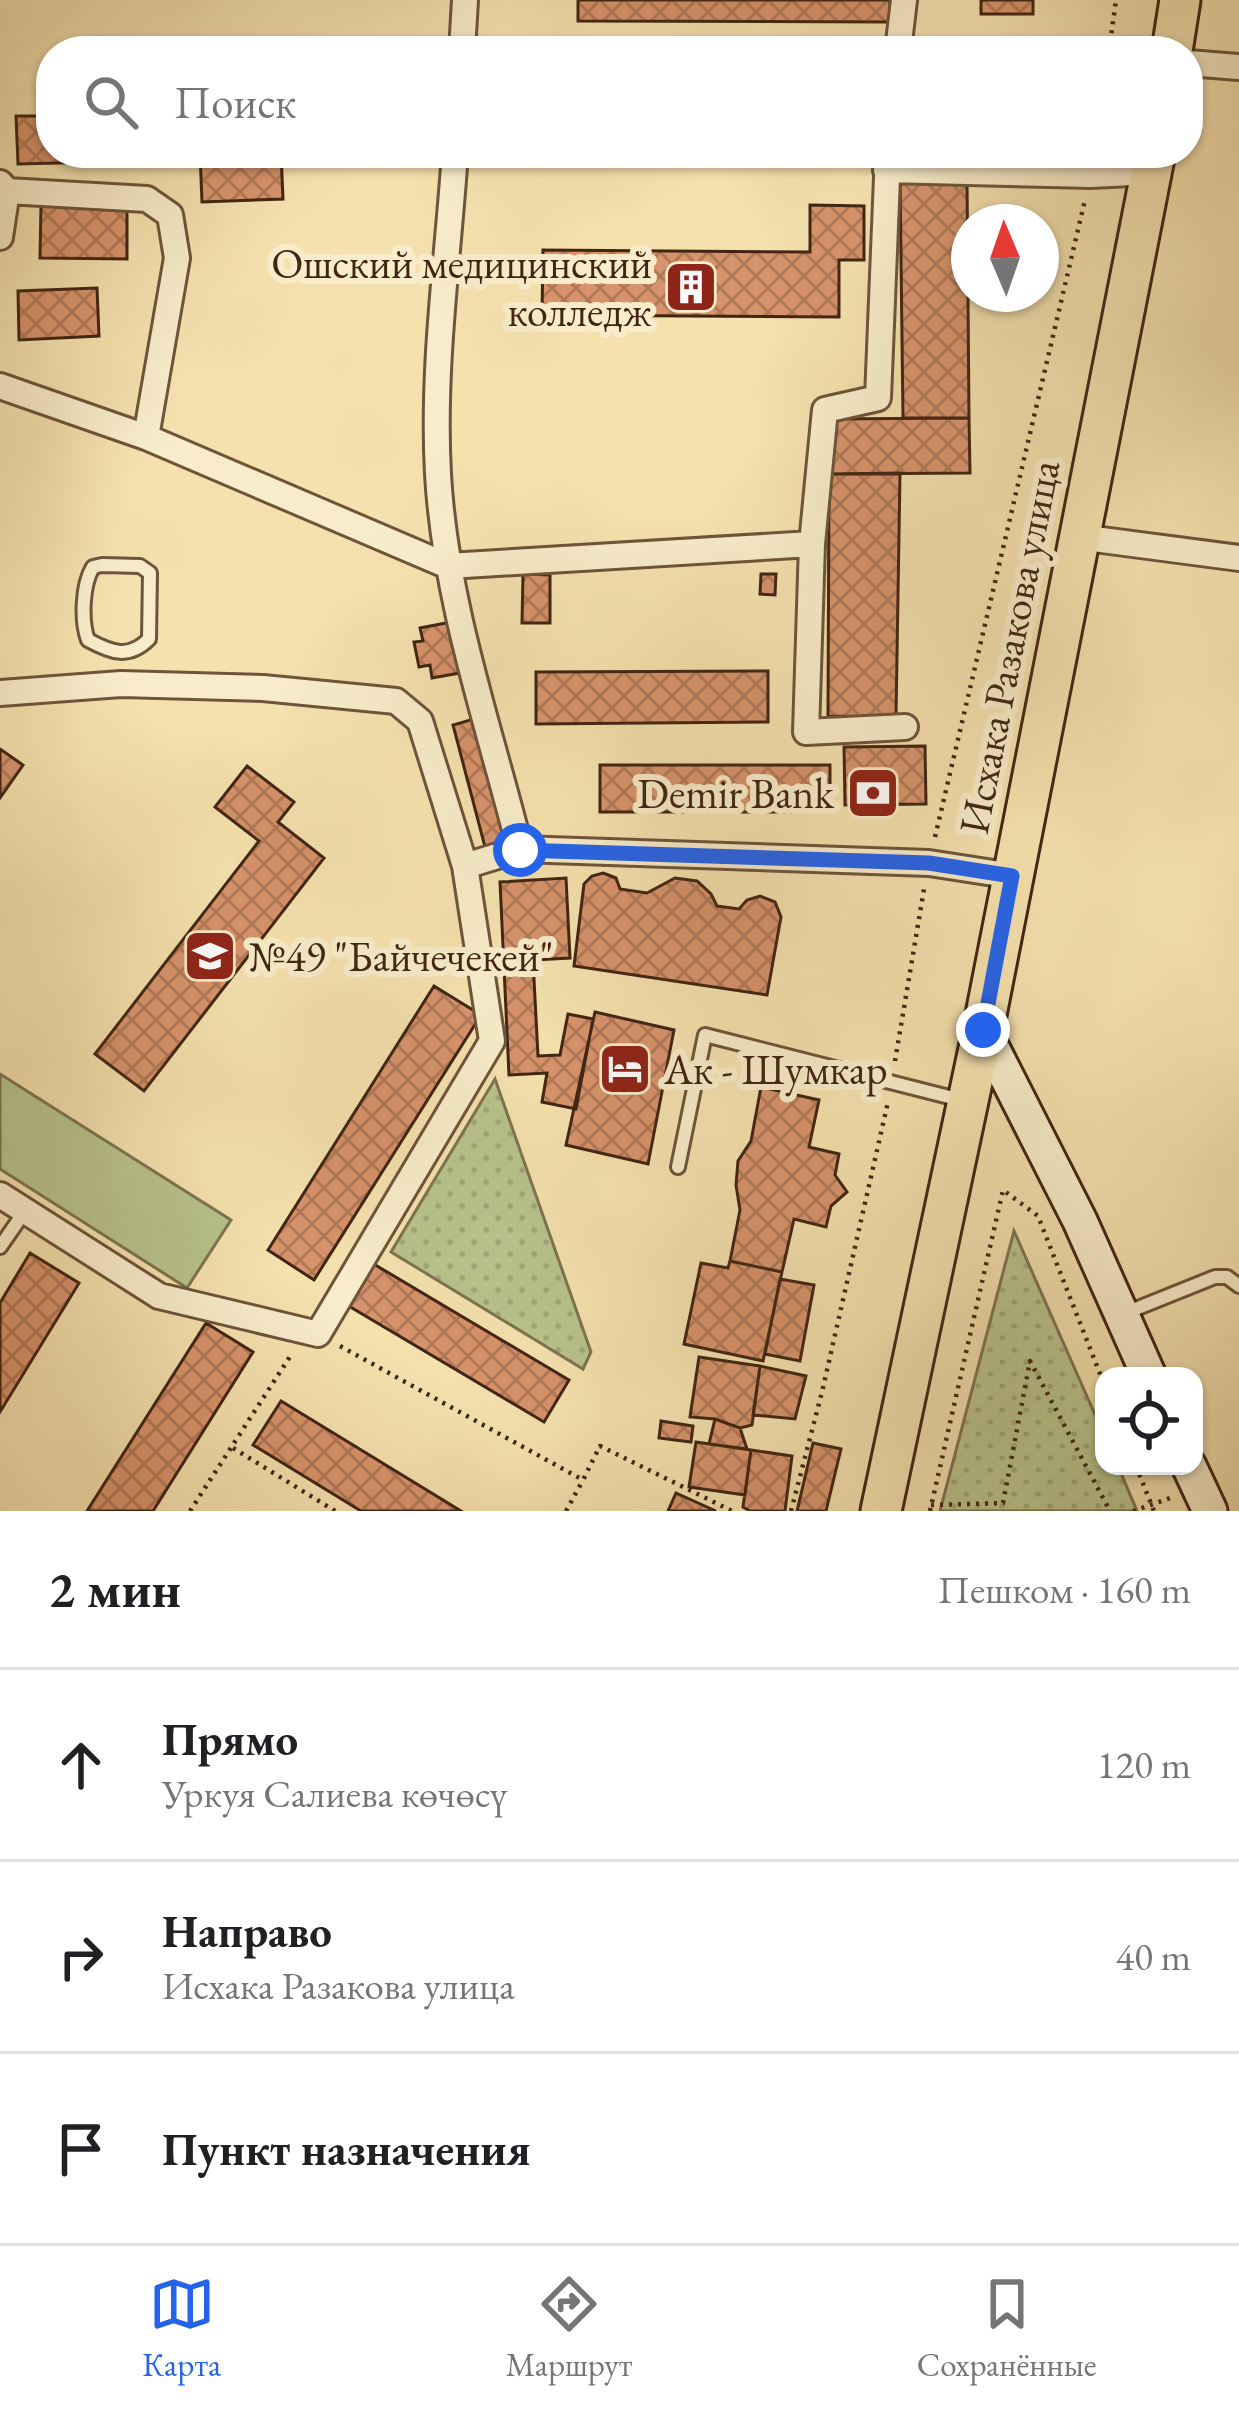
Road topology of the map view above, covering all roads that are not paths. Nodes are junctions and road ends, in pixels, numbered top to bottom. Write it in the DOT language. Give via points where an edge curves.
graph roads {
  1 [pos="465,0"];
  2 [pos="904,0"];
  3 [pos="1180,0"];
  4 [pos="463,36"];
  5 [pos="900,36"];
  6 [pos="1174,36"];
  7 [pos="1203,64"];
  8 [pos="1239,67"];
  9 [pos="454,168"];
  10 [pos="887,168"];
  11 [pos="989,168"];
  12 [pos="1128,168"];
  13 [pos="1153,168"];
  14 [pos="4,187"];
  15 [pos="0,237"];
  16 [pos="0,386"];
  17 [pos="146,437"];
  18 [pos="1079,537"];
  19 [pos="812,544"];
  20 [pos="1239,558"];
  21 [pos="448,566"];
  22 [pos="121,653"];
  23 [pos="121,684"];
  24 [pos="0,693"];
  25 [pos="905,727"];
  26 [pos="520,850"];
  27 [pos="465,866"];
  28 [pos="1012,876"];
  29 [pos="983,1030"];
  30 [pos="968,1102"];
  31 [pos="678,1167"];
  32 [pos="0,1195"];
  33 [pos="26,1210"];
  34 [pos="0,1247"];
  35 [pos="1239,1286"];
  36 [pos="1122,1314"];
  37 [pos="1145,1367"];
  38 [pos="881,1511"];
  1 -- 4 [label="street"];
  2 -- 5 [label="street"];
  3 -- 6 [label="main road"];
  7 -- 8 [label="street"];
  9 -- 21 [label="street" via="439,384"];
  10 -- 19 [label="street" via="878,398 825,410"];
  11 -- 12 [label="street" via="1091,175"];
  13 -- 18 [label="main road, Исхака Разакова улица"];
  14 -- 15 [label="street"];
  14 -- 17 [label="street" via="147,199 170,215 177,258"];
  16 -- 17 [label="street"];
  17 -- 21 [label="street"];
  18 -- 20 [label="street"];
  18 -- 28 [label="main road, Исхака Разакова улица"];
  19 -- 21 [label="street"];
  19 -- 25 [label="street" via="806,732"];
  21 -- 26 [label="street"];
  22 -- 22 [label="lane" via="88,640 84,628 93,567 140,566 150,574 149,639"];
  22 -- 23 [label="lane"];
  23 -- 24 [label="street"];
  23 -- 27 [label="street" via="396,701 420,721"];
  26 -- 27 [label="street"];
  26 -- 28 [label="street" via="929,863"];
  27 -- 33 [label="street" via="492,1041 318,1334 159,1296"];
  28 -- 29 [label="main road, Исхака Разакова улица"];
  29 -- 30 [label="main road, Исхака Разакова улица"];
  29 -- 36 [label="main road"];
  30 -- 31 [label="lane" via="705,1035"];
  30 -- 38 [label="main road, Исхака Разакова улица"];
  32 -- 33 [label="street"];
  33 -- 34 [label="lane"];
  35 -- 36 [label="lane" via="1215,1277"];
  36 -- 37 [label="main road"];
}
